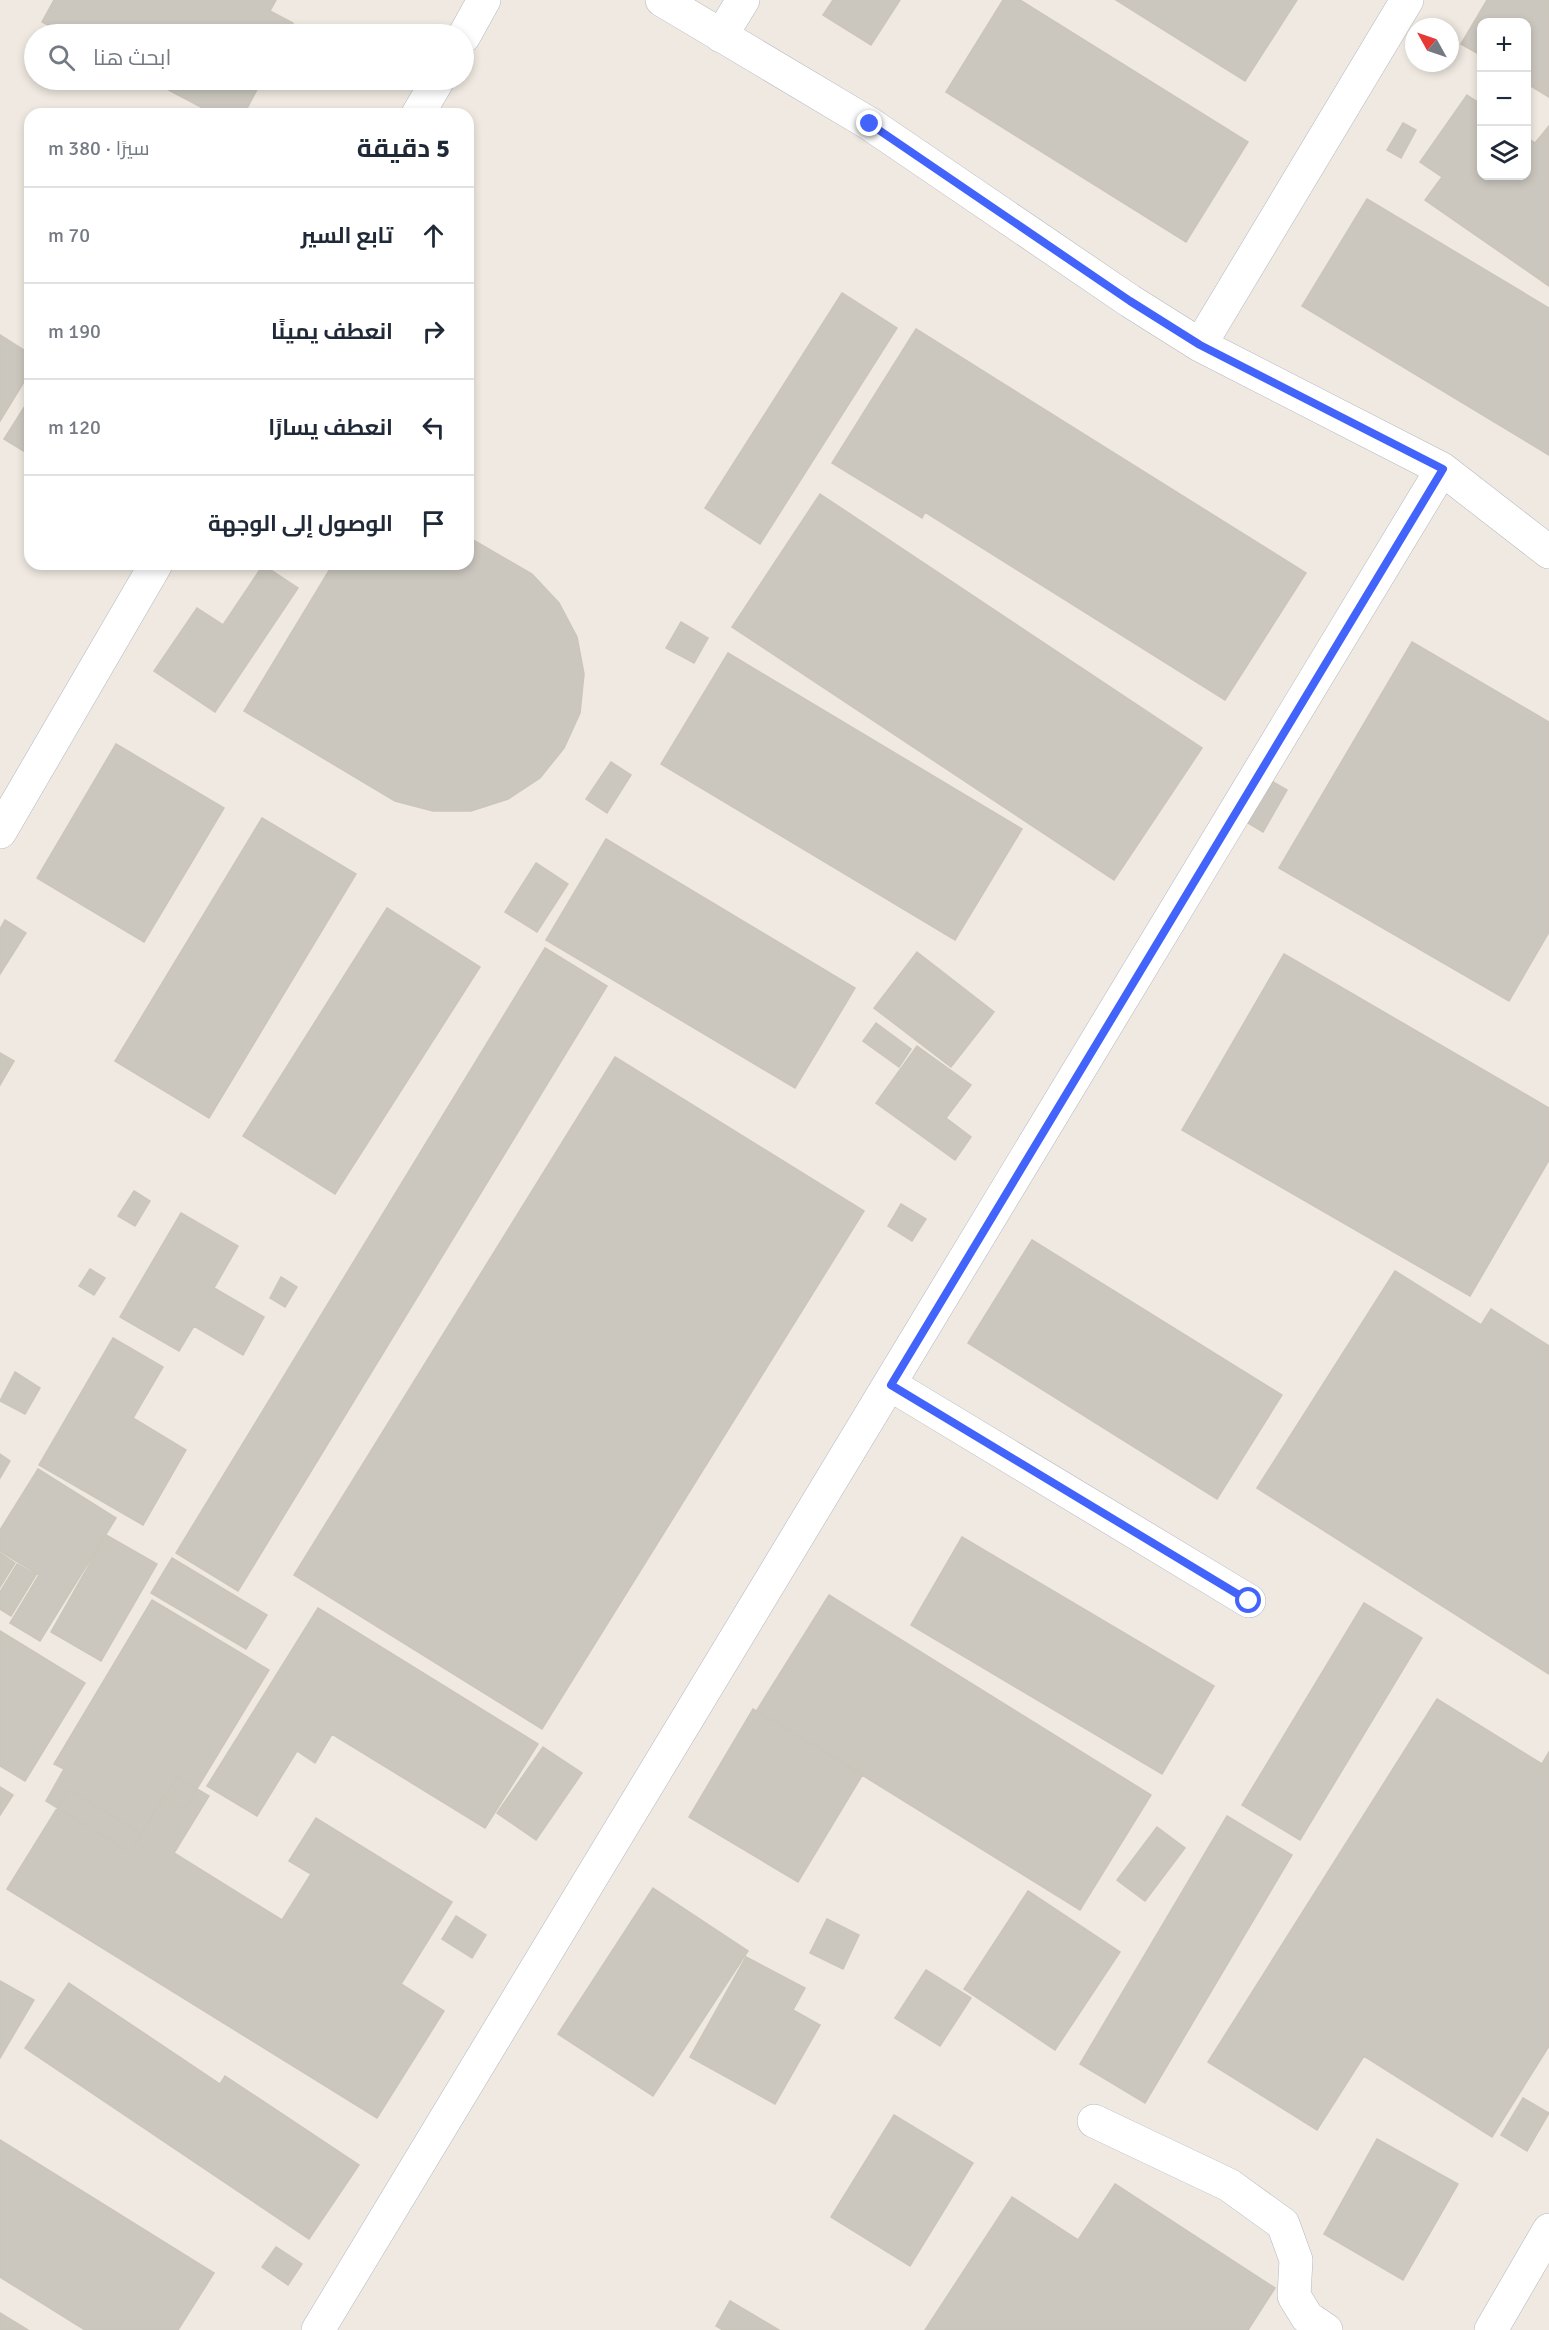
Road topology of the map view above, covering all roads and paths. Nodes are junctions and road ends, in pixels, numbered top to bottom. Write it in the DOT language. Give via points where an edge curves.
graph roads {
  1 [pos="484,0"];
  2 [pos="662,0"];
  3 [pos="743,0"];
  4 [pos="1407,0"];
  5 [pos="471,24"];
  6 [pos="721,36"];
  7 [pos="432,90"];
  8 [pos="422,108"];
  9 [pos="1200,345"];
  10 [pos="1443,469"];
  11 [pos="1549,552"];
  12 [pos="153,570"];
  13 [pos="0,832"];
  14 [pos="891,1385"];
  15 [pos="1249,1601"];
  16 [pos="1094,2121"];
  17 [pos="1549,2230"];
  18 [pos="318,2330"];
  19 [pos="1326,2330"];
  20 [pos="1491,2330"];
  1 -- 5 [label="street"];
  2 -- 6 [label="street"];
  3 -- 6 [label="street"];
  4 -- 9 [label="street"];
  6 -- 9 [label="street" via="870,124"];
  7 -- 8 [label="street"];
  9 -- 10 [label="street"];
  10 -- 11 [label="street"];
  10 -- 14 [label="street"];
  12 -- 13 [label="street"];
  14 -- 15 [label="street"];
  14 -- 18 [label="street"];
  16 -- 19 [label="street" via="1229,2185 1283,2224 1296,2260 1294,2296 1307,2318"];
  17 -- 20 [label="street"];
}
